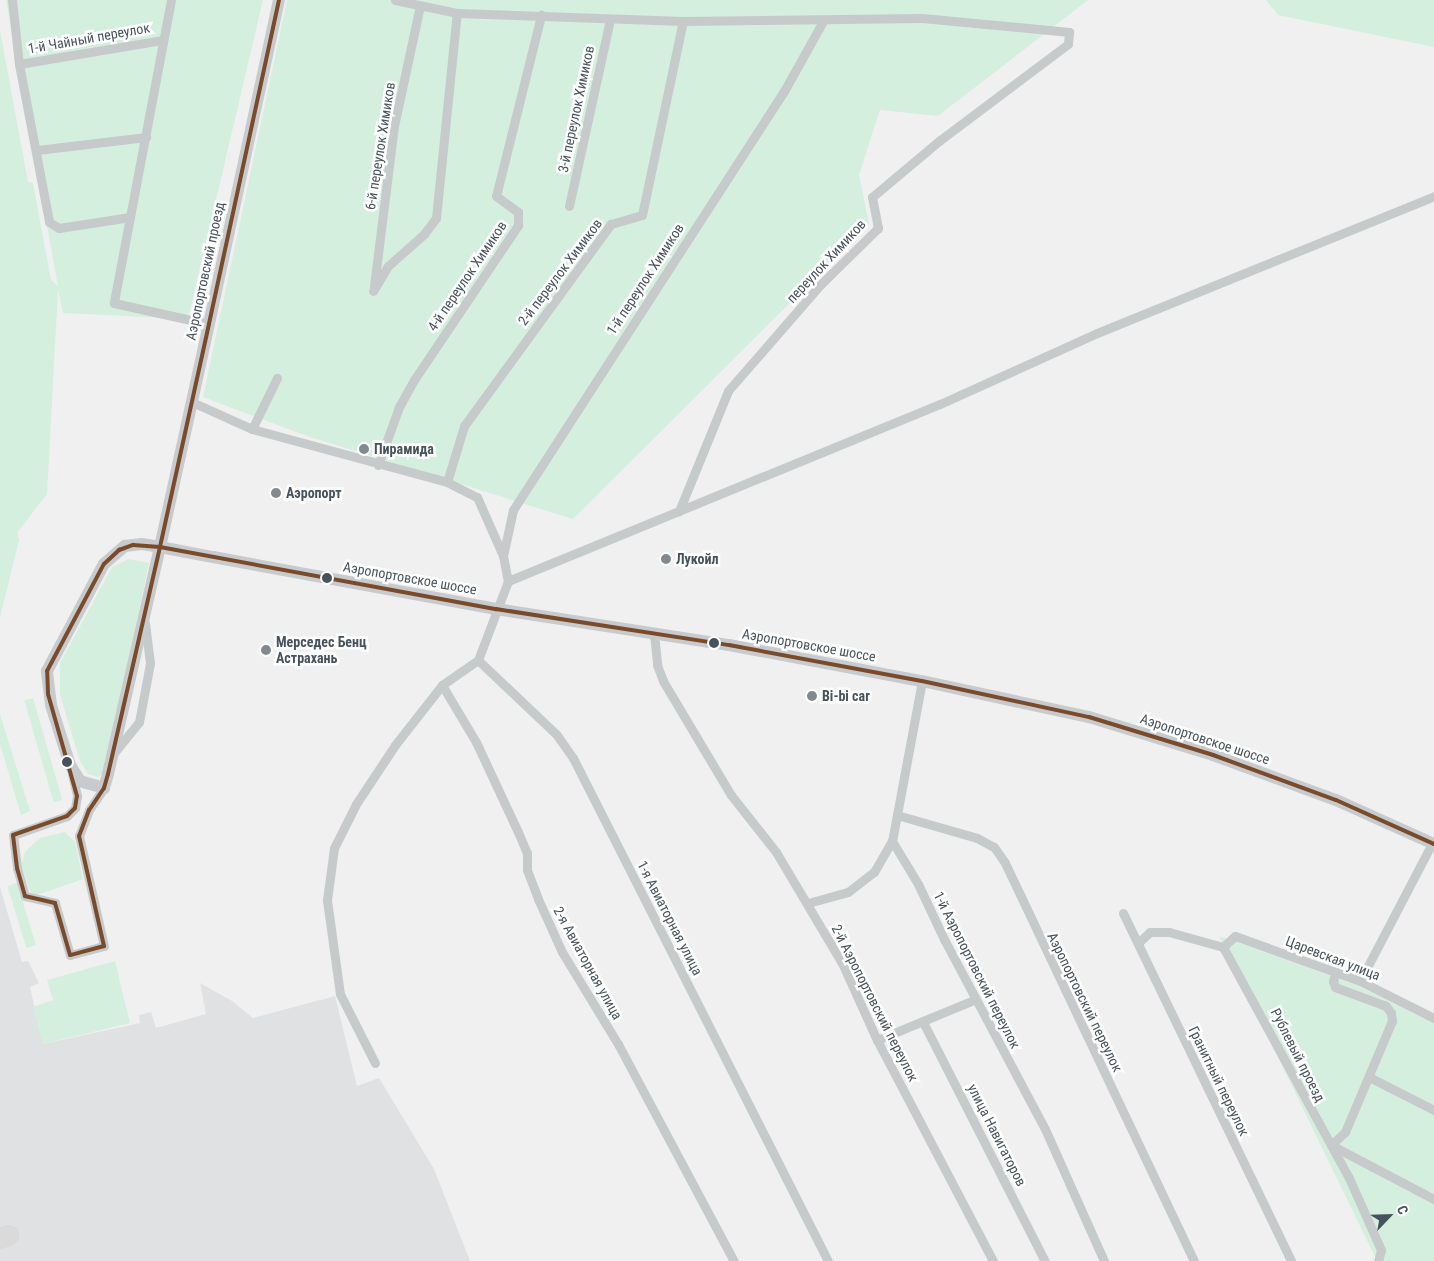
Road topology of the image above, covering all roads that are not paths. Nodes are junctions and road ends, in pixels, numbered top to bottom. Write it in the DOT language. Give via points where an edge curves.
graph roads {
  1 [pos="12,0"];
  2 [pos="171,0"];
  3 [pos="279,0"];
  4 [pos="395,0"];
  5 [pos="420,6"];
  6 [pos="457,13"];
  7 [pos="541,15"];
  8 [pos="610,19"];
  9 [pos="683,21"];
  10 [pos="823,21"];
  11 [pos="162,40"];
  12 [pos="19,64"];
  13 [pos="146,137"];
  14 [pos="37,150"];
  15 [pos="1434,196"];
  16 [pos="569,206"];
  17 [pos="130,217"];
  18 [pos="209,324"];
  19 [pos="277,378"];
  20 [pos="192,402"];
  21 [pos="252,429"];
  22 [pos="378,465"];
  23 [pos="446,482"];
  24 [pos="679,511"];
  25 [pos="160,547"];
  26 [pos="503,556"];
  27 [pos="508,581"];
  28 [pos="496,609"];
  29 [pos="144,615"];
  30 [pos="654,634"];
  31 [pos="478,660"];
  32 [pos="922,681"];
  33 [pos="442,685"];
  34 [pos="113,754"];
  35 [pos="70,765"];
  36 [pos="104,788"];
  37 [pos="897,815"];
  38 [pos="892,841"];
  39 [pos="1433,844"];
  40 [pos="808,904"];
  41 [pos="1123,913"];
  42 [pos="1138,943"];
  43 [pos="1223,947"];
  44 [pos="1336,971"];
  45 [pos="1360,981"];
  46 [pos="976,1000"];
  47 [pos="1434,1018"];
  48 [pos="924,1022"];
  49 [pos="877,1040"];
  50 [pos="375,1063"];
  51 [pos="1370,1076"];
  52 [pos="1434,1110"];
  53 [pos="1331,1145"];
  54 [pos="1434,1198"];
  55 [pos="734,1261"];
  56 [pos="828,1261"];
  57 [pos="993,1261"];
  58 [pos="1045,1261"];
  59 [pos="1104,1261"];
  60 [pos="1194,1261"];
  61 [pos="1291,1261"];
  62 [pos="1378,1261"];
  1 -- 12 [label="street"];
  2 -- 11 [label="street"];
  3 -- 18 [label="main road, Аэропортовский проезд"];
  4 -- 5 [label="street"];
  5 -- 6 [label="street"];
  5 -- 6 [label="street, 6-й переулок Химиков" via="394,126 373,291 388,266 424,234 436,218"];
  6 -- 7 [label="street"];
  7 -- 8 [label="street"];
  7 -- 22 [label="street, 4-й переулок Химиков" via="496,196 518,212 518,225 414,380 399,407"];
  8 -- 9 [label="street"];
  8 -- 16 [label="street, 3-й переулок Химиков"];
  9 -- 10 [label="street"];
  9 -- 23 [label="street, 2-й переулок Химиков" via="642,215 611,224 464,426"];
  10 -- 24 [label="street, переулок Химиков" via="922,18 1069,32 1068,44 940,140 872,197 878,228 820,285 728,391"];
  10 -- 26 [label="street, 1-й переулок Химиков" via="783,94 513,510"];
  11 -- 12 [label="street, 1-й Чайный переулок"];
  11 -- 13 [label="street"];
  12 -- 14 [label="street"];
  13 -- 14 [label="street"];
  13 -- 17 [label="street"];
  14 -- 17 [label="street" via="49,222 53,226"];
  15 -- 24 [label="street" via="1097,333 940,404"];
  17 -- 18 [label="street" via="114,303"];
  18 -- 20 [label="main road, Аэропортовский проезд"];
  19 -- 21 [label="street"];
  20 -- 21 [label="street"];
  20 -- 25 [label="main road, Аэропортовский проезд"];
  21 -- 22 [label="street"];
  22 -- 23 [label="street"];
  23 -- 26 [label="street" via="477,497"];
  24 -- 27 [label="street"];
  25 -- 28 [label="main road, Аэропортовское шоссе"];
  25 -- 29 [label="main road, Аэропортовский проезд"];
  25 -- 35 [label="main road, Аэропортовское шоссе" via="134,545 111,555 87,592 50,663 48,694"];
  26 -- 27 [label="street"];
  27 -- 28 [label="street"];
  28 -- 30 [label="main road, Аэропортовское шоссе"];
  28 -- 31 [label="street"];
  29 -- 34 [label="main road, Аэропортовский проезд"];
  29 -- 34 [label="street" via="150,664 139,722"];
  30 -- 32 [label="main road, Аэропортовское шоссе"];
  30 -- 40 [label="street, 2-й Аэропортовский переулок" via="657,665 663,681 731,795 776,852"];
  31 -- 33 [label="street"];
  31 -- 56 [label="street, 1-я Авиаторная улица" via="557,735 573,758"];
  32 -- 37 [label="street"];
  32 -- 39 [label="main road, Аэропортовское шоссе" via="1089,718 1213,755 1336,800"];
  33 -- 50 [label="street" via="370,782 334,848 327,900 340,994"];
  33 -- 55 [label="street, 2-я Авиаторная улица" via="476,742 518,832 527,853 527,870 535,892 562,952 618,1044"];
  34 -- 36 [label="main road, Аэропортовский проезд"];
  35 -- 36 [label="main road" via="80,781"];
  35 -- 36 [label="street" via="78,796 75,808 67,816 13,835 25,896 56,903 70,955 104,946 79,836 89,810"];
  37 -- 38 [label="street"];
  37 -- 60 [label="street, Аэропортовский переулок" via="977,838 994,847 1005,863"];
  38 -- 40 [label="street" via="874,872 848,892"];
  38 -- 46 [label="street, 1-й Аэропортовский переулок" via="918,884"];
  39 -- 45 [label="street"];
  40 -- 49 [label="street, 2-й Аэропортовский переулок" via="842,963"];
  41 -- 42 [label="street, Гранитный переулок"];
  42 -- 43 [label="street" via="1150,932 1169,932"];
  42 -- 61 [label="street, Гранитный переулок"];
  43 -- 44 [label="street, Царевская улица" via="1235,936"];
  43 -- 53 [label="street, Рублевый проезд"];
  44 -- 45 [label="street, Царевская улица"];
  44 -- 51 [label="street" via="1333,981 1336,987 1386,1006 1391,1013 1392,1022"];
  45 -- 47 [label="street, Царевская улица"];
  46 -- 48 [label="street"];
  46 -- 59 [label="street, 1-й Аэропортовский переулок" via="1045,1129"];
  48 -- 49 [label="street"];
  48 -- 58 [label="street, улица Навигаторов"];
  49 -- 57 [label="street, 2-й Аэропортовский переулок"];
  51 -- 52 [label="street"];
  51 -- 53 [label="street" via="1345,1132"];
  53 -- 54 [label="street"];
  53 -- 62 [label="street, Рублевый проезд" via="1381,1250"];
}
